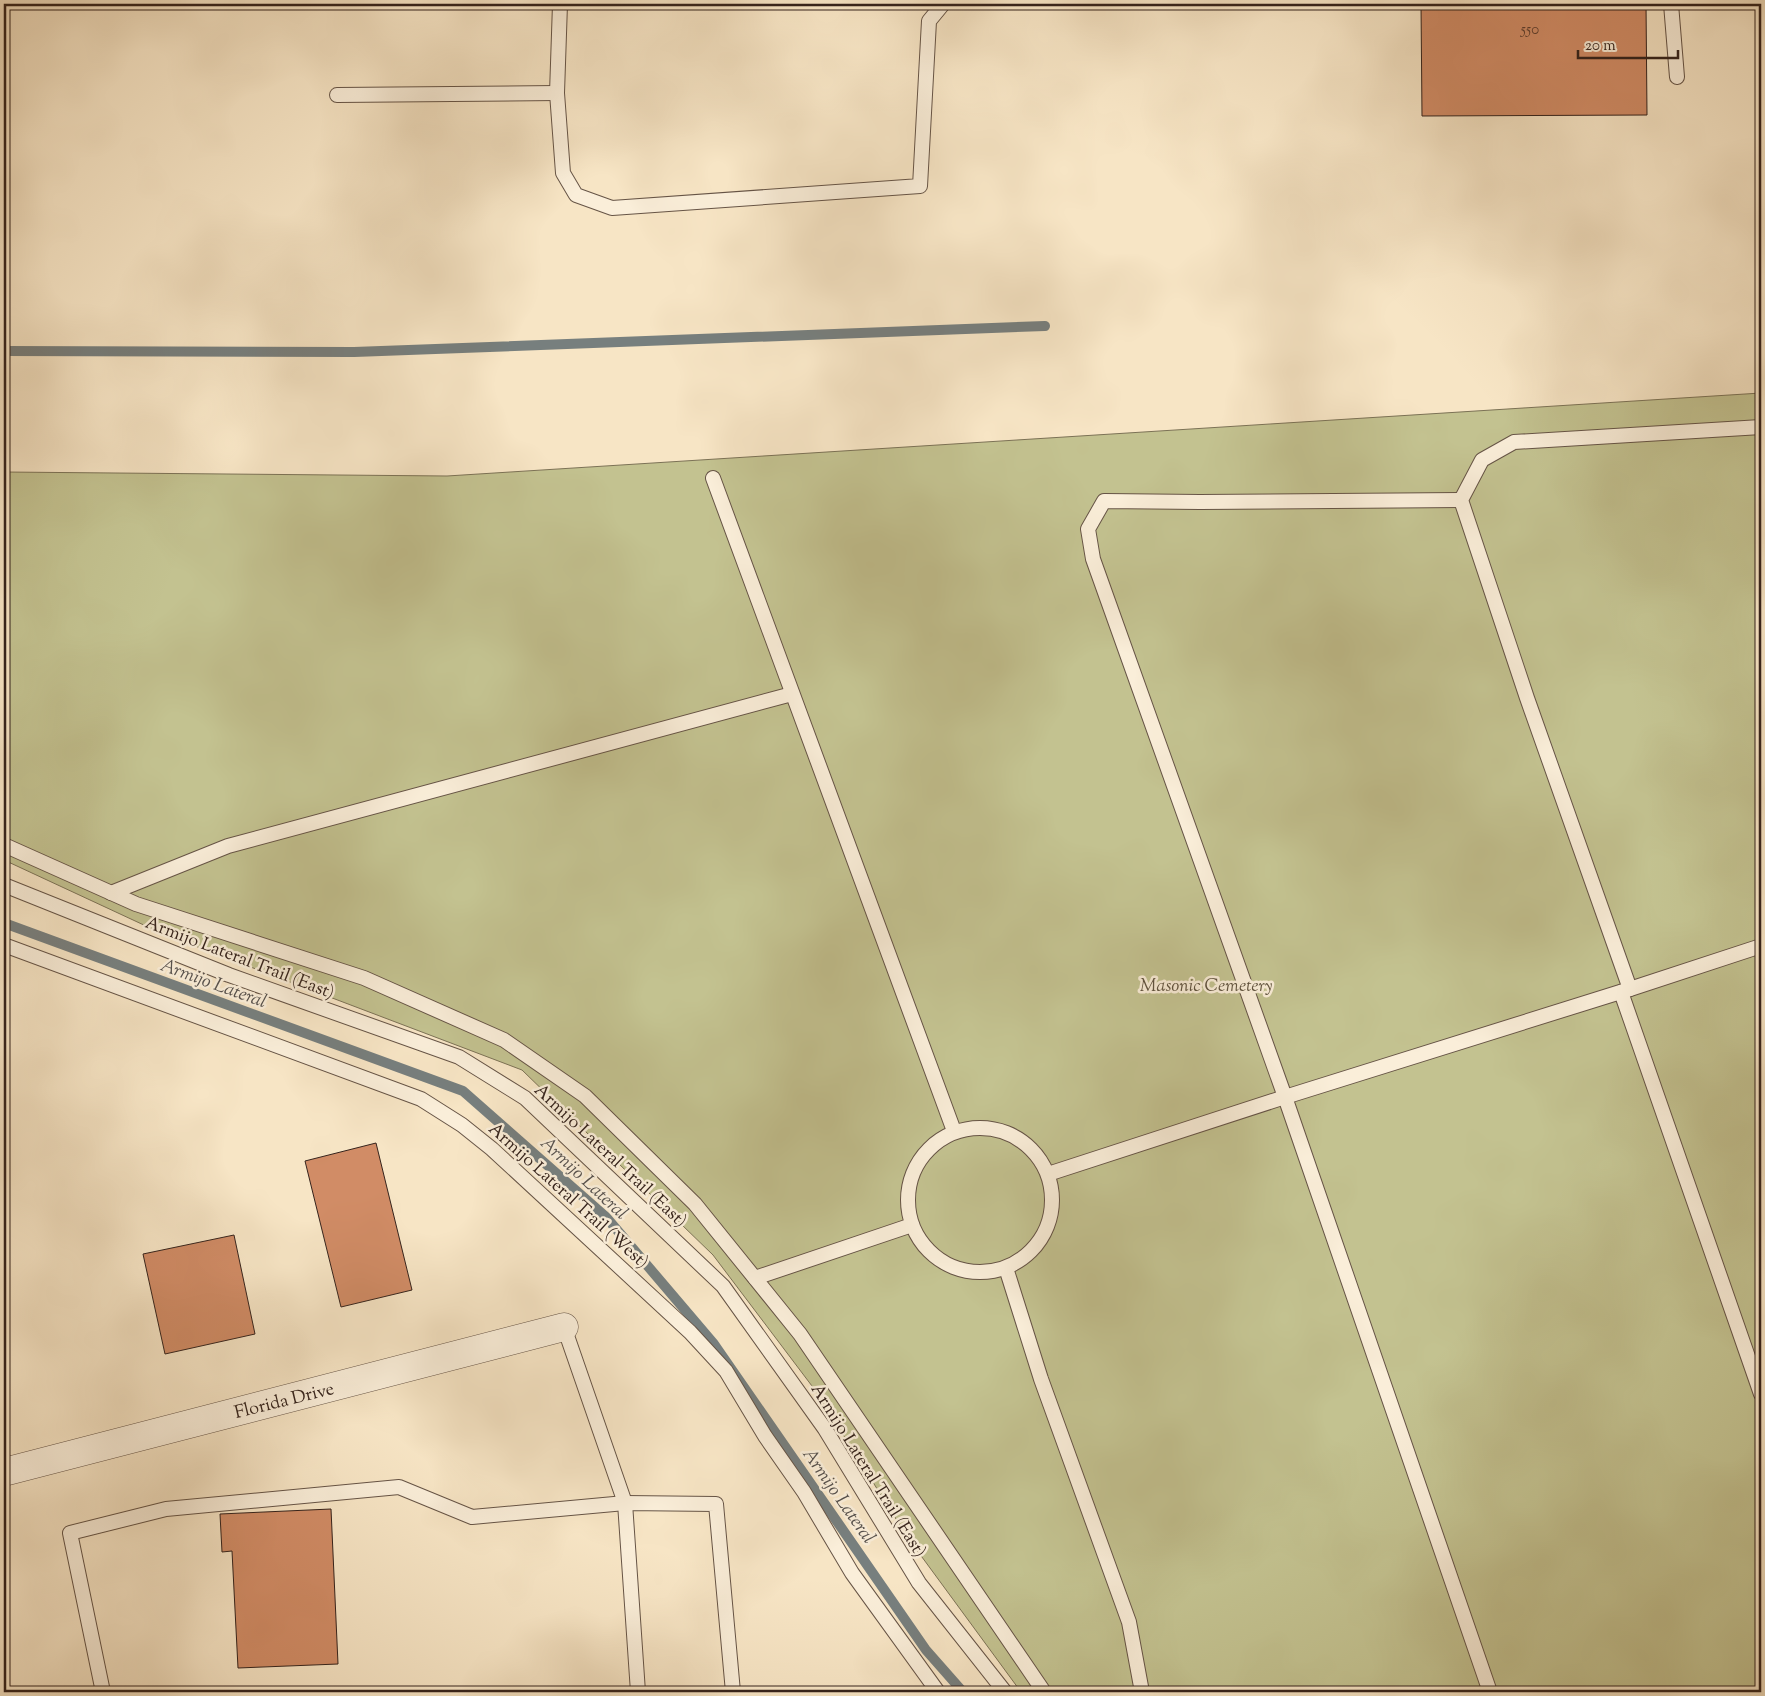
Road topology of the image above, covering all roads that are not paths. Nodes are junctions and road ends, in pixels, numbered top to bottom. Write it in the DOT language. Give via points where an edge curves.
graph roads {
  1 [pos="560,4"];
  2 [pos="943,4"];
  3 [pos="1671,4"];
  4 [pos="1677,77"];
  5 [pos="557,93"];
  6 [pos="337,95"];
  7 [pos="1761,427"];
  8 [pos="713,478"];
  9 [pos="1461,500"];
  10 [pos="792,694"];
  11 [pos="4,844"];
  12 [pos="4,885"];
  13 [pos="111,893"];
  14 [pos="4,945"];
  15 [pos="1761,946"];
  16 [pos="1625,990"];
  17 [pos="1285,1097"];
  18 [pos="954,1131"];
  19 [pos="1048,1174"];
  20 [pos="912,1225"];
  21 [pos="1006,1268"];
  22 [pos="755,1278"];
  23 [pos="564,1327"];
  24 [pos="1761,1394"];
  25 [pos="4,1472"];
  26 [pos="625,1503"];
  27 [pos="103,1692"];
  28 [pos="638,1692"];
  29 [pos="733,1692"];
  30 [pos="938,1692"];
  31 [pos="1005,1692"];
  32 [pos="1044,1692"];
  33 [pos="1142,1692"];
  34 [pos="1490,1692"];
  1 -- 5 [label="lane"];
  2 -- 5 [label="lane" via="929,21 920,186 612,208 576,195 563,173"];
  3 -- 4 [label="lane"];
  5 -- 6 [label="lane"];
  7 -- 9 [label="lane" via="1514,442 1482,460"];
  8 -- 10 [label="lane"];
  9 -- 16 [label="lane"];
  9 -- 17 [label="lane" via="1104,501 1088,529 1093,559"];
  10 -- 13 [label="lane" via="228,846"];
  10 -- 18 [label="lane"];
  11 -- 13 [label="lane"];
  12 -- 31 [label="lane, Armijo Lateral Trail (East)" via="229,975 458,1057 525,1098 723,1286 825,1429 919,1583"];
  13 -- 22 [label="lane" via="364,978 504,1040 585,1096 695,1204"];
  14 -- 30 [label="lane, Armijo Lateral Trail (West)" via="421,1099 462,1125 690,1332 726,1371 852,1573"];
  15 -- 16 [label="lane"];
  16 -- 17 [label="lane"];
  16 -- 24 [label="lane"];
  17 -- 19 [label="lane"];
  17 -- 34 [label="lane"];
  18 -- 19 [label="lane" via="982,1127 1010,1134 1033,1150"];
  18 -- 20 [label="lane" via="930,1146 914,1170 907,1197"];
  19 -- 21 [label="lane" via="1053,1202 1047,1229 1030,1253"];
  20 -- 21 [label="lane" via="927,1249 950,1266 978,1272"];
  20 -- 22 [label="lane"];
  21 -- 33 [label="lane" via="1040,1379 1129,1622"];
  22 -- 32 [label="lane" via="800,1334"];
  23 -- 25 [label="street, Florida Drive"];
  23 -- 26 [label="lane"];
  26 -- 27 [label="lane" via="472,1518 399,1487 166,1509 70,1532"];
  26 -- 28 [label="lane"];
  26 -- 29 [label="lane" via="716,1504"];
}
